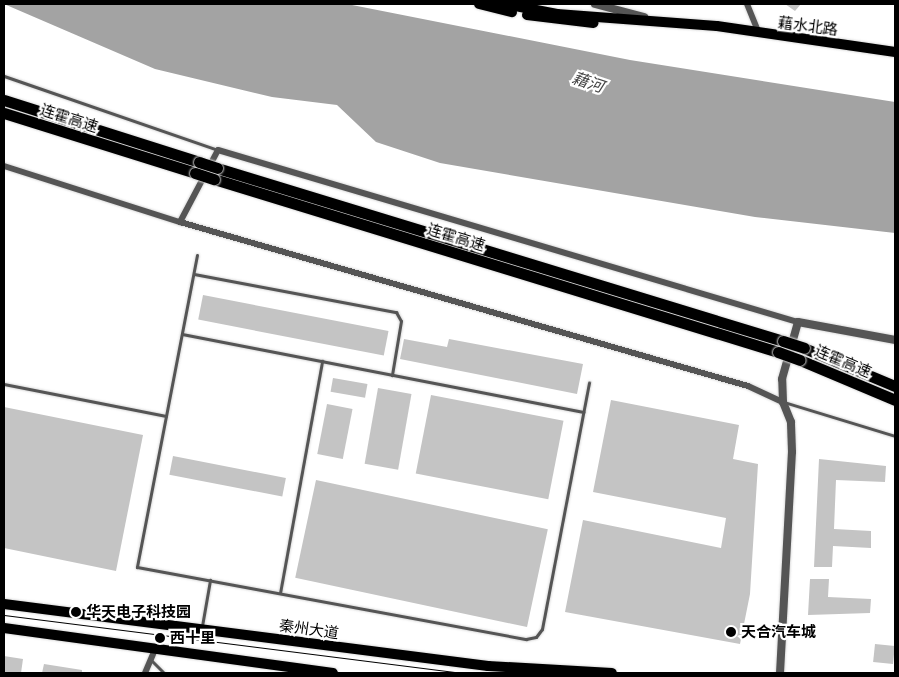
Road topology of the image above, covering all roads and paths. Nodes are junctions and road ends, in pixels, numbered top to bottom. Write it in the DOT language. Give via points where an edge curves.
graph roads {
  1 [pos="479,4"];
  2 [pos="505,4"];
  3 [pos="595,4"];
  4 [pos="747,4"];
  5 [pos="644,17"];
  6 [pos="717,26"];
  7 [pos="760,35"];
  8 [pos="895,52"];
  9 [pos="4,76"];
  10 [pos="4,100"];
  11 [pos="4,113"];
  12 [pos="218,150"];
  13 [pos="4,166"];
  14 [pos="180,222"];
  15 [pos="197,255"];
  16 [pos="194,274"];
  17 [pos="798,322"];
  18 [pos="182,334"];
  19 [pos="895,340"];
  20 [pos="781,346"];
  21 [pos="322,362"];
  22 [pos="392,375"];
  23 [pos="589,382"];
  24 [pos="4,384"];
  25 [pos="895,386"];
  26 [pos="895,400"];
  27 [pos="784,402"];
  28 [pos="583,412"];
  29 [pos="166,416"];
  30 [pos="895,436"];
  31 [pos="210,580"];
  32 [pos="280,593"];
  33 [pos="4,604"];
  34 [pos="4,628"];
  35 [pos="202,628"];
  36 [pos="156,647"];
  37 [pos="150,659"];
  38 [pos="267,668"];
  39 [pos="321,672"];
  40 [pos="145,673"];
  41 [pos="164,673"];
  42 [pos="333,673"];
  43 [pos="612,673"];
  44 [pos="780,673"];
  1 -- 6 [label="main road, 藉水北路" via="554,22"];
  2 -- 5 [label="main road, 藉水北路" via="556,14"];
  3 -- 5 [label="street"];
  4 -- 7 [label="street"];
  5 -- 6 [label="main road, 藉水北路"];
  6 -- 7 [label="main road, 藉水北路"];
  7 -- 8 [label="main road, 藉水北路"];
  9 -- 12 [label="lane"];
  10 -- 20 [label="highway, 连霍高速, bridge"];
  11 -- 20 [label="highway, 连霍高速, bridge" via="214,179"];
  12 -- 14 [label="street"];
  12 -- 17 [label="street"];
  13 -- 14 [label="street"];
  14 -- 27 [label="street" via="748,386"];
  15 -- 16 [label="lane"];
  16 -- 18 [label="lane"];
  16 -- 22 [label="lane" via="396,312 401,321"];
  17 -- 19 [label="street"];
  17 -- 27 [label="street" via="782,379"];
  18 -- 21 [label="lane"];
  18 -- 29 [label="lane"];
  20 -- 25 [label="highway, 连霍高速, bridge" via="804,348"];
  20 -- 26 [label="highway, 连霍高速, bridge" via="800,360"];
  21 -- 22 [label="lane"];
  21 -- 32 [label="lane"];
  22 -- 28 [label="lane"];
  23 -- 28 [label="lane"];
  24 -- 29 [label="lane"];
  27 -- 30 [label="lane"];
  27 -- 44 [label="street" via="791,422 792,452"];
  28 -- 32 [label="lane" via="542,629 536,637 526,639"];
  29 -- 31 [label="lane" via="137,567"];
  31 -- 32 [label="lane"];
  31 -- 35 [label="lane"];
  33 -- 35 [label="main road, 秦州大道"];
  34 -- 36 [label="main road"];
  35 -- 43 [label="main road, 秦州大道" via="478,665"];
  36 -- 37 [label="street"];
  36 -- 38 [label="main road"];
  37 -- 40 [label="street"];
  37 -- 41 [label="lane"];
  38 -- 39 [label="main road"];
  39 -- 42 [label="main road"];
}
